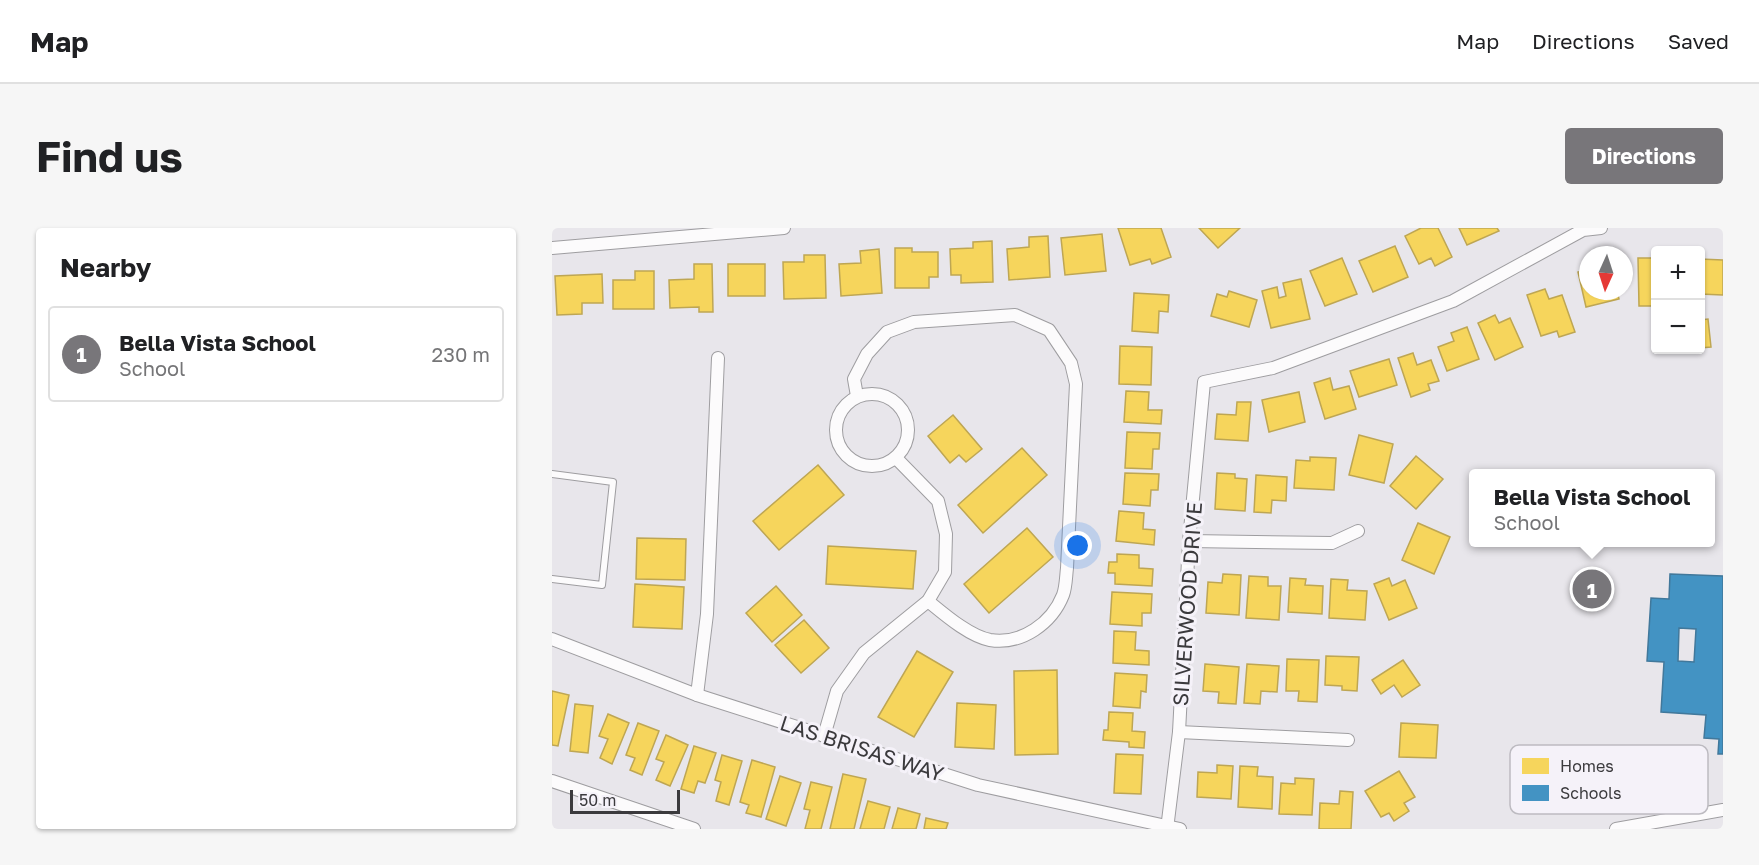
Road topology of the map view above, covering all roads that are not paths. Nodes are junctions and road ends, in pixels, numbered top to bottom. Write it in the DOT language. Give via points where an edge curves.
graph roads {
  1 [pos="784,228"];
  2 [pos="1601,228"];
  3 [pos="552,248"];
  4 [pos="718,358"];
  5 [pos="857,396"];
  6 [pos="897,459"];
  7 [pos="552,474"];
  8 [pos="1358,531"];
  9 [pos="1189,542"];
  10 [pos="552,579"];
  11 [pos="927,601"];
  12 [pos="552,639"];
  13 [pos="697,694"];
  14 [pos="1179,732"];
  15 [pos="824,736"];
  16 [pos="1348,740"];
  17 [pos="552,781"];
  18 [pos="1723,810"];
  19 [pos="1708,813"];
  20 [pos="1700,814"];
  21 [pos="1167,828"];
  22 [pos="692,829"];
  23 [pos="1180,829"];
  24 [pos="1616,829"];
  1 -- 3 [label="street"];
  2 -- 9 [label="street, SILVERWOOD DRIVE" via="1583,230 1453,301 1273,368 1204,382"];
  4 -- 13 [label="street" via="707,614"];
  5 -- 6 [label="street" via="882,394 904,411 909,437"];
  5 -- 6 [label="street" via="840,411 836,438 844,455 869,468"];
  5 -- 11 [label="street" via="854,380 867,354 887,332 914,322 1015,315 1049,330 1071,363 1076,384 1067,568 1063,594 1048,620 1023,638 990,640 956,623"];
  6 -- 11 [label="street" via="938,501 946,534 945,572"];
  7 -- 10 [label="lane" via="613,482 602,585"];
  8 -- 9 [label="street" via="1332,543"];
  9 -- 14 [label="street, SILVERWOOD DRIVE"];
  11 -- 15 [label="street" via="864,652 837,691"];
  12 -- 13 [label="street, LAS BRISAS WAY"];
  13 -- 15 [label="street, LAS BRISAS WAY"];
  14 -- 16 [label="street"];
  14 -- 21 [label="street, SILVERWOOD DRIVE"];
  15 -- 21 [label="street, LAS BRISAS WAY" via="978,785"];
  17 -- 22 [label="street"];
  18 -- 19 [label="street"];
  20 -- 24 [label="street"];
  21 -- 23 [label="street, LAS BRISAS WAY"];
}
